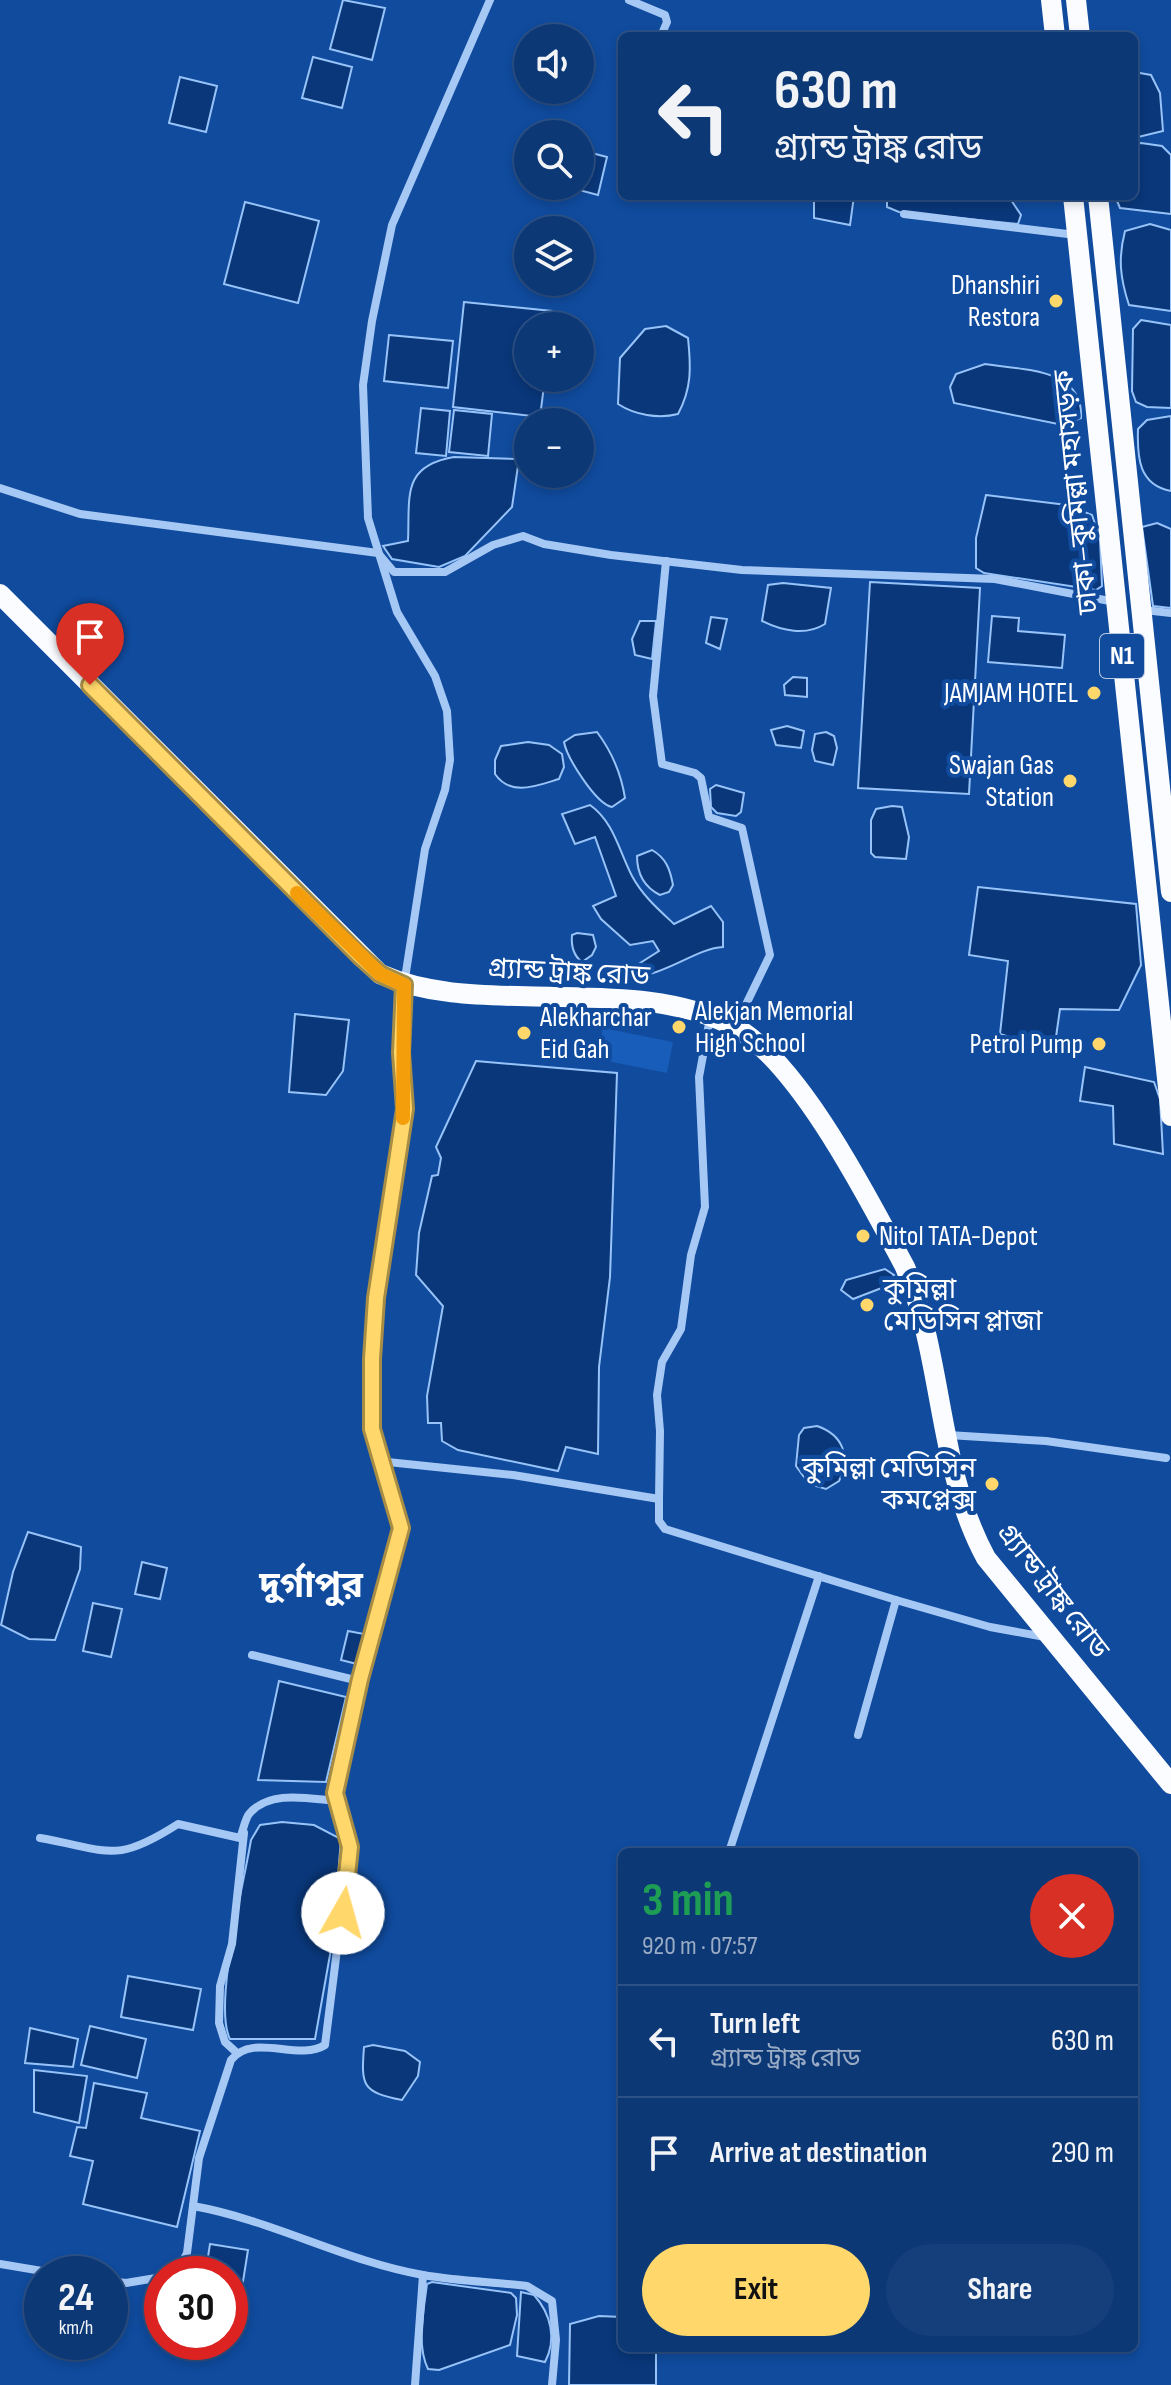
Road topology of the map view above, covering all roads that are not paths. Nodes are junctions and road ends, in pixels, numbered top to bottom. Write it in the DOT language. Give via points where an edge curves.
graph roads {
  1 [pos="490,0"];
  2 [pos="629,0"];
  3 [pos="1051,0"];
  4 [pos="1076,0"];
  5 [pos="663,32"];
  6 [pos="1055,32"];
  7 [pos="1080,32"];
  8 [pos="1073,200"];
  9 [pos="1098,200"];
  10 [pos="904,214"];
  11 [pos="1077,235"];
  12 [pos="0,488"];
  13 [pos="378,553"];
  14 [pos="666,561"];
  15 [pos="0,594"];
  16 [pos="1116,602"];
  17 [pos="1143,609"];
  18 [pos="1171,613"];
  19 [pos="1171,892"];
  20 [pos="404,985"];
  21 [pos="710,1017"];
  22 [pos="735,1027"];
  23 [pos="1171,1116"];
  24 [pos="944,1435"];
  25 [pos="1166,1458"];
  26 [pos="378,1461"];
  27 [pos="659,1499"];
  28 [pos="819,1576"];
  29 [pos="896,1600"];
  30 [pos="1053,1639"];
  31 [pos="252,1655"];
  32 [pos="359,1681"];
  33 [pos="858,1735"];
  34 [pos="1171,1784"];
  35 [pos="337,1801"];
  36 [pos="244,1828"];
  37 [pos="40,1838"];
  38 [pos="730,1848"];
  39 [pos="237,2053"];
  40 [pos="193,2206"];
  41 [pos="185,2256"];
  42 [pos="0,2264"];
  43 [pos="24,2268"];
  44 [pos="423,2275"];
  45 [pos="415,2385"];
  46 [pos="552,2385"];
  1 -- 13 [label="street" via="392,225 381,271 363,385 368,518"];
  2 -- 5 [label="street" via="665,15"];
  3 -- 6 [label="highway"];
  4 -- 7 [label="highway"];
  8 -- 11 [label="highway, ঢাকা–কুমিল্লা মহাসড়ক / N1"];
  9 -- 17 [label="highway, N1"];
  10 -- 11 [label="street"];
  11 -- 16 [label="highway, ঢাকা–কুমিল্লা মহাসড়ক / N1"];
  12 -- 13 [label="street" via="80,514"];
  13 -- 14 [label="street" via="394,572 445,572 493,545 523,536 544,544"];
  13 -- 20 [label="street" via="397,612 435,676 448,723 445,790 425,849"];
  14 -- 16 [label="street" via="794,574 995,579"];
  14 -- 22 [label="street" via="653,696 662,764 695,773 701,778 709,817 742,828 770,955"];
  15 -- 20 [label="highway, গ্র্যান্ড ট্রাঙ্ক রোড" via="360,956 380,974"];
  16 -- 23 [label="highway, ঢাকা–কুমিল্লা মহাসড়ক / N1"];
  17 -- 18 [label="street"];
  17 -- 19 [label="highway, N1"];
  20 -- 21 [label="highway, গ্র্যান্ড ট্রাঙ্ক রোড" via="468,995 634,998"];
  20 -- 26 [label="street" via="405,1109 376,1298 372,1359 372,1429"];
  21 -- 22 [label="highway, গ্র্যান্ড ট্রাঙ্ক রোড"];
  21 -- 27 [label="street" via="699,1077 705,1207 691,1255 681,1329 662,1362 657,1395"];
  22 -- 24 [label="highway, গ্র্যান্ড ট্রাঙ্ক রোড" via="765,1049 800,1090 905,1267 915,1292"];
  24 -- 25 [label="street" via="1046,1441"];
  24 -- 30 [label="highway, গ্র্যান্ড ট্রাঙ্ক রোড" via="971,1530 1002,1580"];
  26 -- 27 [label="street" via="513,1475"];
  26 -- 32 [label="street" via="401,1528"];
  27 -- 28 [label="street" via="659,1521 665,1529"];
  28 -- 29 [label="street"];
  28 -- 38 [label="street"];
  29 -- 30 [label="street"];
  29 -- 33 [label="street"];
  30 -- 34 [label="highway, গ্র্যান্ড ট্রাঙ্ক রোড"];
  31 -- 32 [label="street"];
  32 -- 35 [label="street"];
  35 -- 36 [label="street" via="281,1797 248,1815"];
  35 -- 39 [label="street" via="350,1847 325,2045"];
  36 -- 37 [label="street" via="240,1838 178,1824 116,1854"];
  36 -- 39 [label="street" via="232,1944 219,1997 225,2042"];
  39 -- 40 [label="street" via="199,2158"];
  40 -- 41 [label="street"];
  40 -- 44 [label="street"];
  42 -- 43 [label="street"];
  44 -- 45 [label="street"];
  44 -- 46 [label="street" via="527,2286 552,2301"];
}
